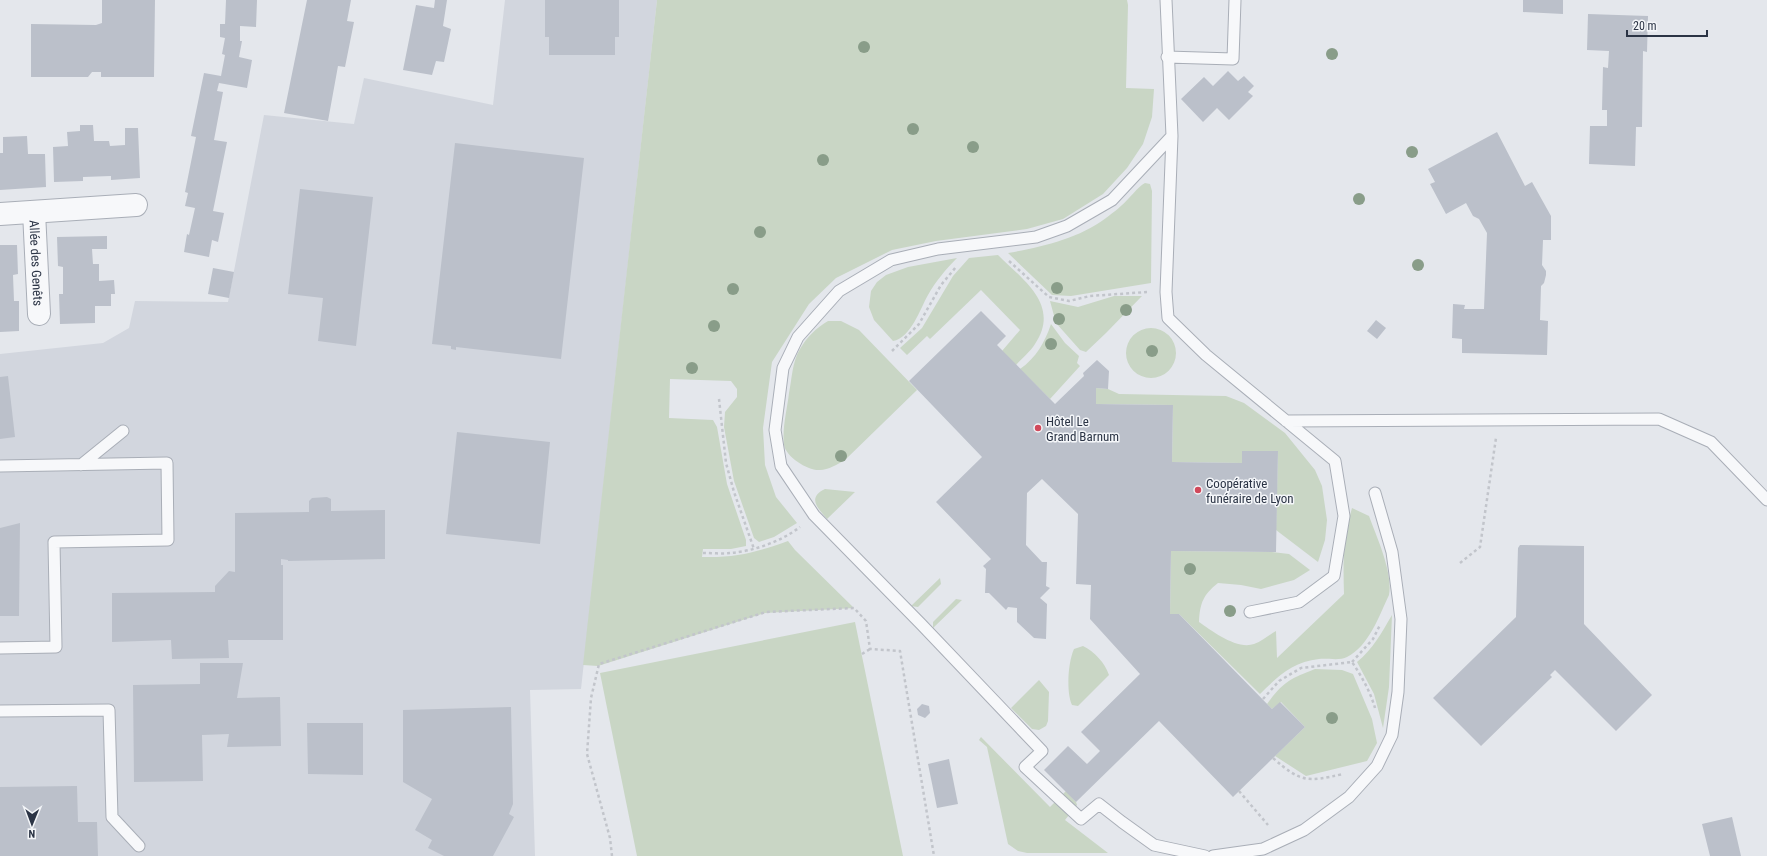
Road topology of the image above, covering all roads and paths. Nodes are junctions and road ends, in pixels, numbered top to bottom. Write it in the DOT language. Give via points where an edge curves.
graph roads {
  1 [pos="1166,0"];
  2 [pos="1235,0"];
  3 [pos="1167,57"];
  4 [pos="1172,136"];
  5 [pos="136,205"];
  6 [pos="34,212"];
  7 [pos="0,214"];
  8 [pos="995,243"];
  9 [pos="968,246"];
  10 [pos="1166,292"];
  11 [pos="39,314"];
  12 [pos="892,351"];
  13 [pos="718,399"];
  14 [pos="1502,420"];
  15 [pos="1286,421"];
  16 [pos="123,431"];
  17 [pos="81,465"];
  18 [pos="0,466"];
  19 [pos="1375,493"];
  20 [pos="1767,500"];
  21 [pos="814,515"];
  22 [pos="754,548"];
  23 [pos="703,553"];
  24 [pos="1460,563"];
  25 [pos="1398,595"];
  26 [pos="1250,612"];
  27 [pos="0,648"];
  28 [pos="870,649"];
  29 [pos="862,654"];
  30 [pos="1352,662"];
  31 [pos="1263,700"];
  32 [pos="0,711"];
  33 [pos="1386,747"];
  34 [pos="1273,758"];
  35 [pos="1377,766"];
  36 [pos="1239,791"];
  37 [pos="1281,841"];
  38 [pos="139,846"];
  39 [pos="612,856"];
  40 [pos="934,856"];
  41 [pos="1205,856"];
  42 [pos="1213,856"];
  1 -- 3 [label="lane"];
  2 -- 3 [label="lane" via="1233,59"];
  3 -- 4 [label="lane"];
  4 -- 8 [label="lane" via="1112,200 1067,226 1036,237"];
  4 -- 10 [label="lane"];
  5 -- 6 [label="street, Allée des Genêts"];
  6 -- 7 [label="street, Allée des Genêts"];
  6 -- 11 [label="street, Allée des Genêts"];
  8 -- 9 [label="lane"];
  8 -- 10 [label="path" via="1004,255 1049,297 1069,301 1127,292"];
  9 -- 12 [label="path" via="963,258 941,285 919,324"];
  9 -- 21 [label="lane" via="938,249 891,260 839,291 798,337 783,368 775,430 781,466"];
  10 -- 15 [label="lane" via="1168,318 1206,355"];
  13 -- 22 [label="path" via="726,463"];
  14 -- 15 [label="lane"];
  14 -- 20 [label="lane" via="1659,419 1711,442"];
  14 -- 24 [label="path" via="1496,433 1480,547"];
  15 -- 26 [label="lane" via="1335,461 1344,516 1334,576 1299,602"];
  16 -- 17 [label="lane"];
  17 -- 18 [label="lane"];
  17 -- 27 [label="lane" via="167,463 168,540 54,542 56,647"];
  19 -- 25 [label="lane" via="1392,552"];
  21 -- 22 [label="path" via="793,532"];
  21 -- 41 [label="lane" via="1042,751 1025,767 1081,819 1099,804 1154,845"];
  22 -- 23 [label="path" via="731,554"];
  25 -- 30 [label="path" via="1373,639"];
  25 -- 33 [label="lane" via="1401,619 1398,692 1392,735"];
  28 -- 29 [label="path"];
  28 -- 39 [label="path" via="866,621 854,608 766,612 598,664 591,698 587,754 610,838"];
  28 -- 40 [label="path" via="900,651"];
  30 -- 31 [label="path" via="1301,668 1279,681"];
  30 -- 33 [label="path" via="1372,697"];
  32 -- 38 [label="lane" via="109,710 112,817"];
  33 -- 35 [label="lane"];
  34 -- 35 [label="path" via="1295,776 1308,780"];
  35 -- 37 [label="lane" via="1349,797 1304,830"];
  36 -- 37 [label="path"];
  37 -- 42 [label="lane" via="1263,849"];
}
